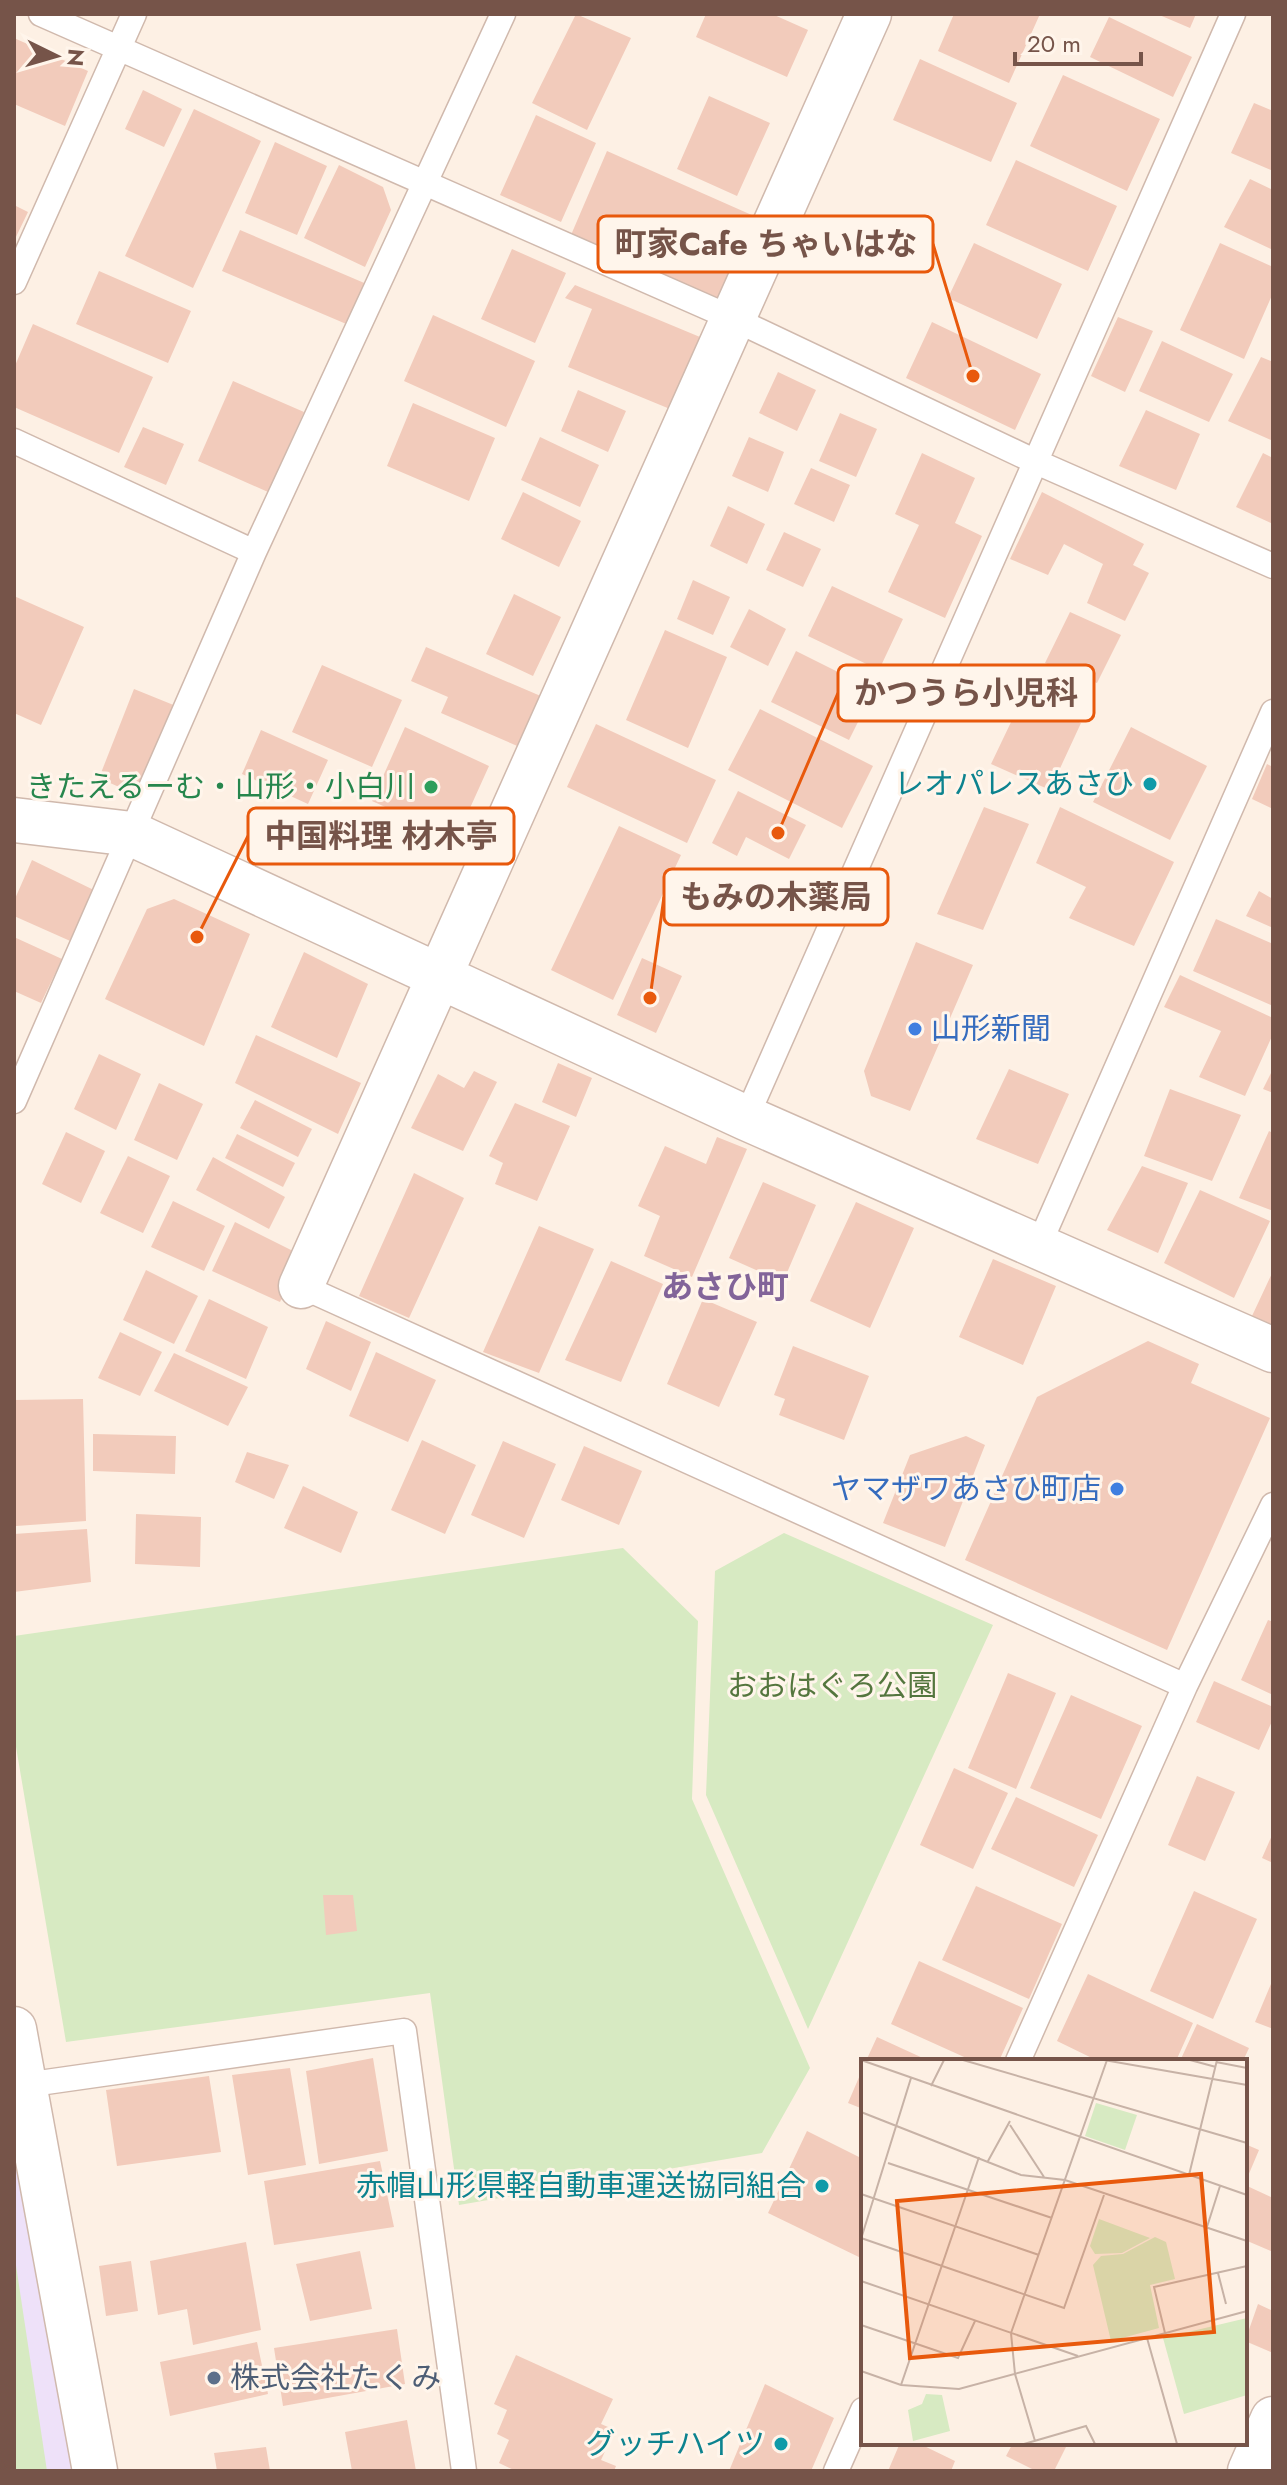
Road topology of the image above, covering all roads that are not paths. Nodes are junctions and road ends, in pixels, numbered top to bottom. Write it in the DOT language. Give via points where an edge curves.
graph roads {
  1 [pos="41,14"];
  2 [pos="134,14"];
  3 [pos="503,14"];
  4 [pos="869,14"];
  5 [pos="1233,14"];
  6 [pos="119,47"];
  7 [pos="426,186"];
  8 [pos="14,282"];
  9 [pos="734,319"];
  10 [pos="14,441"];
  11 [pos="1034,461"];
  12 [pos="254,552"];
  13 [pos="1273,566"];
  14 [pos="1273,712"];
  15 [pos="14,820"];
  16 [pos="132,834"];
  17 [pos="438,975"];
  18 [pos="14,1101"];
  19 [pos="746,1118"];
  20 [pos="1038,1247"];
  21 [pos="301,1286"];
  22 [pos="1273,1350"];
  23 [pos="1273,1505"];
  24 [pos="1185,1686"];
  25 [pos="14,2029"];
  26 [pos="1019,2059"];
  27 [pos="25,2085"];
  28 [pos="861,2415"];
  29 [pos="1273,2419"];
  30 [pos="95,2471"];
  31 [pos="464,2471"];
  32 [pos="836,2471"];
  33 [pos="1250,2471"];
  1 -- 6 [label="lane"];
  2 -- 6 [label="lane"];
  3 -- 7 [label="lane"];
  4 -- 9 [label="street"];
  5 -- 11 [label="lane"];
  6 -- 7 [label="lane"];
  6 -- 8 [label="lane"];
  7 -- 9 [label="lane"];
  7 -- 12 [label="lane"];
  9 -- 11 [label="lane"];
  9 -- 17 [label="street"];
  10 -- 12 [label="lane"];
  11 -- 13 [label="lane"];
  11 -- 19 [label="lane"];
  12 -- 16 [label="lane"];
  14 -- 20 [label="lane"];
  15 -- 16 [label="street"];
  16 -- 17 [label="street"];
  16 -- 18 [label="lane"];
  17 -- 19 [label="street"];
  17 -- 21 [label="street"];
  19 -- 20 [label="street"];
  20 -- 22 [label="street"];
  21 -- 24 [label="lane"];
  23 -- 24 [label="lane"];
  24 -- 26 [label="lane"];
  25 -- 27 [label="street"];
  27 -- 30 [label="street"];
  27 -- 31 [label="lane" via="404,2031"];
  28 -- 32 [label="lane"];
  29 -- 33 [label="street"];
}
